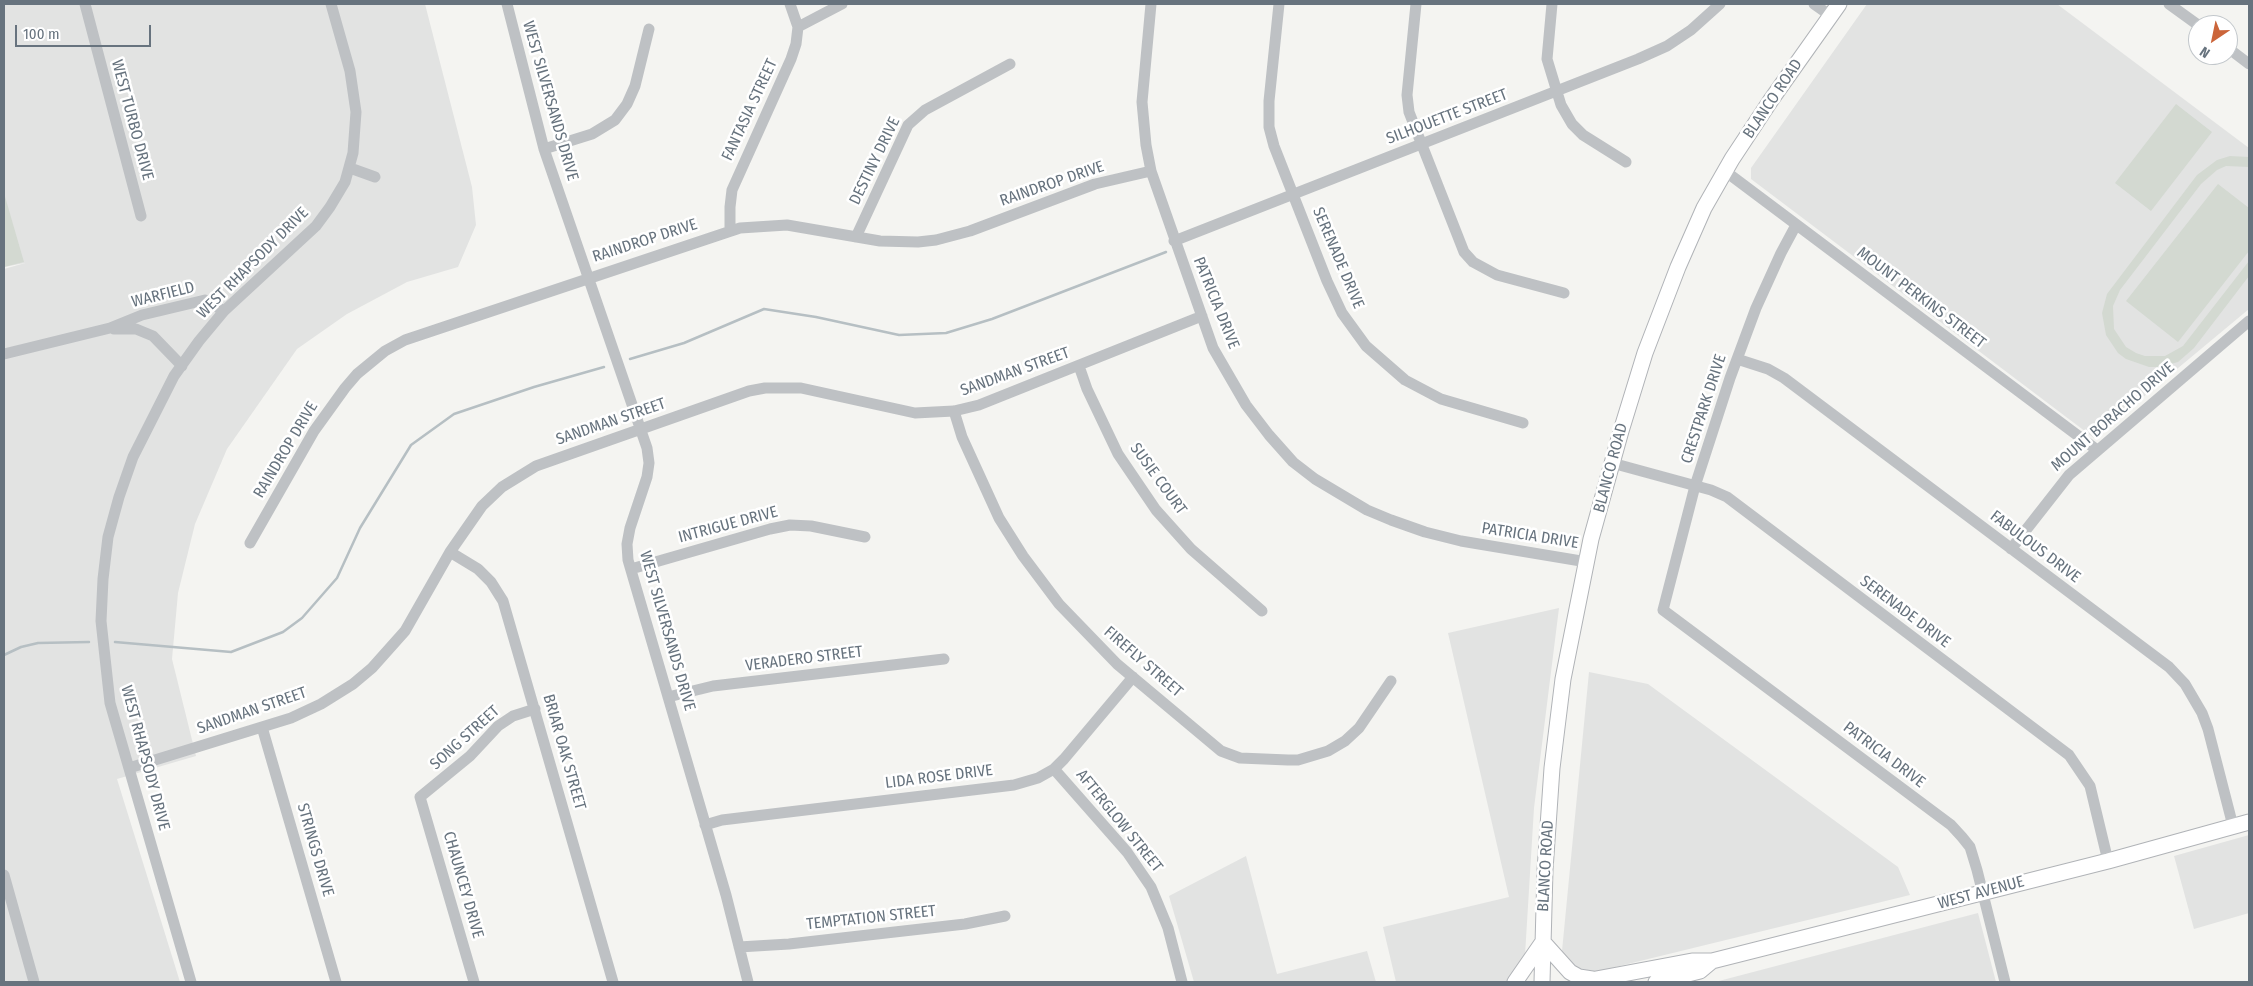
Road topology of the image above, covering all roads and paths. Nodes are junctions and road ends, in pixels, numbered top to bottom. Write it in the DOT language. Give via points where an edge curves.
graph roads {
  1 [pos="84,4"];
  2 [pos="332,4"];
  3 [pos="507,4"];
  4 [pos="790,4"];
  5 [pos="842,4"];
  6 [pos="1151,4"];
  7 [pos="1279,4"];
  8 [pos="1416,4"];
  9 [pos="1552,4"];
  10 [pos="1720,4"];
  11 [pos="1814,4"];
  12 [pos="2169,4"];
  13 [pos="1835,10"];
  14 [pos="2188,18"];
  15 [pos="798,26"];
  16 [pos="649,29"];
  17 [pos="2238,56"];
  18 [pos="1010,64"];
  19 [pos="2249,64"];
  20 [pos="1556,92"];
  21 [pos="1420,145"];
  22 [pos="544,149"];
  23 [pos="1626,162"];
  24 [pos="350,168"];
  25 [pos="1151,171"];
  26 [pos="1725,171"];
  27 [pos="375,177"];
  28 [pos="1293,193"];
  29 [pos="141,216"];
  30 [pos="1796,225"];
  31 [pos="730,231"];
  32 [pos="856,237"];
  33 [pos="1174,240"];
  34 [pos="588,277"];
  35 [pos="1564,294"];
  36 [pos="224,311"];
  37 [pos="1202,316"];
  38 [pos="2249,321"];
  39 [pos="110,328"];
  40 [pos="4,354"];
  41 [pos="1737,359"];
  42 [pos="182,366"];
  43 [pos="1078,366"];
  44 [pos="954,411"];
  45 [pos="1523,423"];
  46 [pos="641,429"];
  47 [pos="2097,450"];
  48 [pos="1612,463"];
  49 [pos="1696,486"];
  50 [pos="865,537"];
  51 [pos="250,543"];
  52 [pos="2012,549"];
  53 [pos="450,552"];
  54 [pos="1587,562"];
  55 [pos="631,569"];
  56 [pos="1663,610"];
  57 [pos="1262,611"];
  58 [pos="944,659"];
  59 [pos="1133,677"];
  60 [pos="1391,681"];
  61 [pos="668,697"];
  62 [pos="535,708"];
  63 [pos="262,727"];
  64 [pos="129,768"];
  65 [pos="1054,768"];
  66 [pos="420,798"];
  67 [pos="2249,822"];
  68 [pos="705,825"];
  69 [pos="2233,826"];
  70 [pos="2108,861"];
  71 [pos="4,875"];
  72 [pos="1983,893"];
  73 [pos="1005,916"];
  74 [pos="1543,942"];
  75 [pos="739,947"];
  76 [pos="1712,961"];
  77 [pos="1587,981"];
  78 [pos="34,982"];
  79 [pos="191,982"];
  80 [pos="336,982"];
  81 [pos="474,982"];
  82 [pos="613,982"];
  83 [pos="748,982"];
  84 [pos="1182,982"];
  85 [pos="1516,982"];
  86 [pos="1542,982"];
  87 [pos="1656,982"];
  88 [pos="2005,982"];
  1 -- 29 [label="street, WEST TURBO DRIVE"];
  2 -- 24 [label="street, WEST RHAPSODY DRIVE" via="354,91 355,139"];
  3 -- 22 [label="street, WEST SILVERSANDS DRIVE"];
  4 -- 15 [label="street"];
  5 -- 15 [label="street"];
  6 -- 25 [label="street, PATRICIA DRIVE" via="1142,102"];
  7 -- 28 [label="street, SERENADE DRIVE" via="1269,127"];
  8 -- 21 [label="street" via="1407,95 1408,112"];
  9 -- 20 [label="street" via="1547,60"];
  10 -- 20 [label="street, SILHOUETTE STREET" via="1667,46"];
  11 -- 13 [label="street"];
  12 -- 14 [label="street"];
  13 -- 26 [label="main road, BLANCO ROAD"];
  15 -- 31 [label="street, FANTASIA STREET" via="791,59 732,190"];
  16 -- 22 [label="street" via="635,86 615,120 592,134"];
  17 -- 19 [label="street"];
  18 -- 32 [label="street, DESTINY DRIVE" via="925,110 908,125"];
  20 -- 21 [label="street, SILHOUETTE STREET"];
  20 -- 23 [label="street" via="1572,124 1583,135"];
  21 -- 28 [label="street, SILHOUETTE STREET"];
  21 -- 35 [label="street" via="1464,252 1473,262 1496,275"];
  22 -- 34 [label="street, WEST SILVERSANDS DRIVE"];
  24 -- 27 [label="street"];
  24 -- 36 [label="street, WEST RHAPSODY DRIVE" via="338,195 316,226"];
  25 -- 32 [label="street, RAINDROP DRIVE" via="1070,192 953,237 918,242"];
  25 -- 33 [label="street, PATRICIA DRIVE"];
  26 -- 30 [label="street, MOUNT PERKINS STREET"];
  26 -- 48 [label="main road, BLANCO ROAD" via="1704,208 1678,267 1645,353"];
  28 -- 33 [label="street, SILHOUETTE STREET"];
  28 -- 45 [label="street, SERENADE DRIVE" via="1342,313 1366,346 1405,380 1434,396"];
  30 -- 41 [label="street, CRESTPARK DRIVE" via="1773,268"];
  30 -- 47 [label="street, MOUNT PERKINS STREET"];
  31 -- 32 [label="street, RAINDROP DRIVE" via="787,225"];
  31 -- 34 [label="street, RAINDROP DRIVE"];
  33 -- 37 [label="street, PATRICIA DRIVE"];
  34 -- 46 [label="street, WEST SILVERSANDS DRIVE"];
  34 -- 51 [label="street, RAINDROP DRIVE" via="452,322 386,351 357,374 314,431"];
  36 -- 39 [label="street, WARFIELD" via="205,300 142,315"];
  36 -- 42 [label="street, WEST RHAPSODY DRIVE"];
  37 -- 43 [label="street, SANDMAN STREET"];
  37 -- 54 [label="street, PATRICIA DRIVE" via="1213,348 1246,405 1268,435 1293,462 1346,499 1425,532"];
  38 -- 47 [label="street, MOUNT BORACHO DRIVE"];
  39 -- 40 [label="street, WARFIELD"];
  39 -- 42 [label="street, WARFIELD" via="136,329 153,336"];
  41 -- 49 [label="street, CRESTPARK DRIVE"];
  41 -- 52 [label="street, FABULOUS DRIVE" via="1784,378"];
  42 -- 64 [label="street, WEST RHAPSODY DRIVE" via="133,457 108,537 101,621 110,703"];
  43 -- 44 [label="street, SANDMAN STREET" via="979,405"];
  43 -- 57 [label="street, SUSIE COURT" via="1118,454 1156,510 1191,549"];
  44 -- 46 [label="street, SANDMAN STREET" via="899,410 801,388 777,387 749,391"];
  44 -- 59 [label="street, FIREFLY STREET" via="962,437 999,518 1023,556 1059,604 1099,647"];
  46 -- 53 [label="street, SANDMAN STREET" via="554,459 519,476 494,493 482,506"];
  46 -- 55 [label="street, WEST SILVERSANDS DRIVE" via="649,463 646,483 628,536"];
  47 -- 52 [label="street, MOUNT BORACHO DRIVE" via="2058,487"];
  48 -- 49 [label="street, SERENADE DRIVE"];
  48 -- 54 [label="main road, BLANCO ROAD"];
  49 -- 56 [label="street, CRESTPARK DRIVE"];
  49 -- 70 [label="street, SERENADE DRIVE" via="1727,497 2069,755 2090,786"];
  50 -- 55 [label="street, INTRIGUE DRIVE" via="790,525"];
  52 -- 69 [label="street, FABULOUS DRIVE" via="2169,667 2185,684 2208,729"];
  53 -- 62 [label="street, BRIAR OAK STREET" via="478,569 498,592"];
  53 -- 63 [label="street, SANDMAN STREET" via="405,631 372,668 321,704"];
  54 -- 74 [label="main road, BLANCO ROAD" via="1571,633 1557,721 1544,882"];
  55 -- 61 [label="street, WEST SILVERSANDS DRIVE"];
  56 -- 72 [label="street, PATRICIA DRIVE" via="1951,826 1970,847"];
  58 -- 61 [label="street, VERADERO STREET" via="713,686"];
  59 -- 60 [label="street, FIREFLY STREET" via="1221,751 1240,758 1288,760 1318,755 1345,741 1359,728"];
  59 -- 65 [label="street, LIDA ROSE DRIVE"];
  61 -- 68 [label="street, WEST SILVERSANDS DRIVE"];
  62 -- 66 [label="street, SONG STREET" via="498,726 470,756"];
  62 -- 82 [label="street, BRIAR OAK STREET"];
  63 -- 64 [label="street, SANDMAN STREET"];
  63 -- 80 [label="street, STRINGS DRIVE"];
  64 -- 79 [label="street, WEST RHAPSODY DRIVE"];
  65 -- 68 [label="street, LIDA ROSE DRIVE" via="1022,784 722,820"];
  65 -- 84 [label="street, AFTERGLOW STREET" via="1127,852 1151,887 1168,928"];
  66 -- 81 [label="street, CHAUNCEY DRIVE"];
  67 -- 69 [label="main road, WEST AVENUE"];
  68 -- 75 [label="street, WEST SILVERSANDS DRIVE"];
  69 -- 70 [label="main road, WEST AVENUE"];
  70 -- 72 [label="main road, WEST AVENUE"];
  71 -- 78 [label="street"];
  72 -- 76 [label="main road, WEST AVENUE"];
  72 -- 88 [label="street, PATRICIA DRIVE"];
  73 -- 75 [label="street, TEMPTATION STREET" via="789,944"];
  74 -- 77 [label="main road" via="1570,972"];
  74 -- 85 [label="main road"];
  74 -- 86 [label="main road, BLANCO ROAD"];
  75 -- 83 [label="street, WEST SILVERSANDS DRIVE"];
  76 -- 77 [label="main road, WEST AVENUE" via="1692,961"];
  76 -- 87 [label="main road, WEST AVENUE" via="1700,971"];
}
